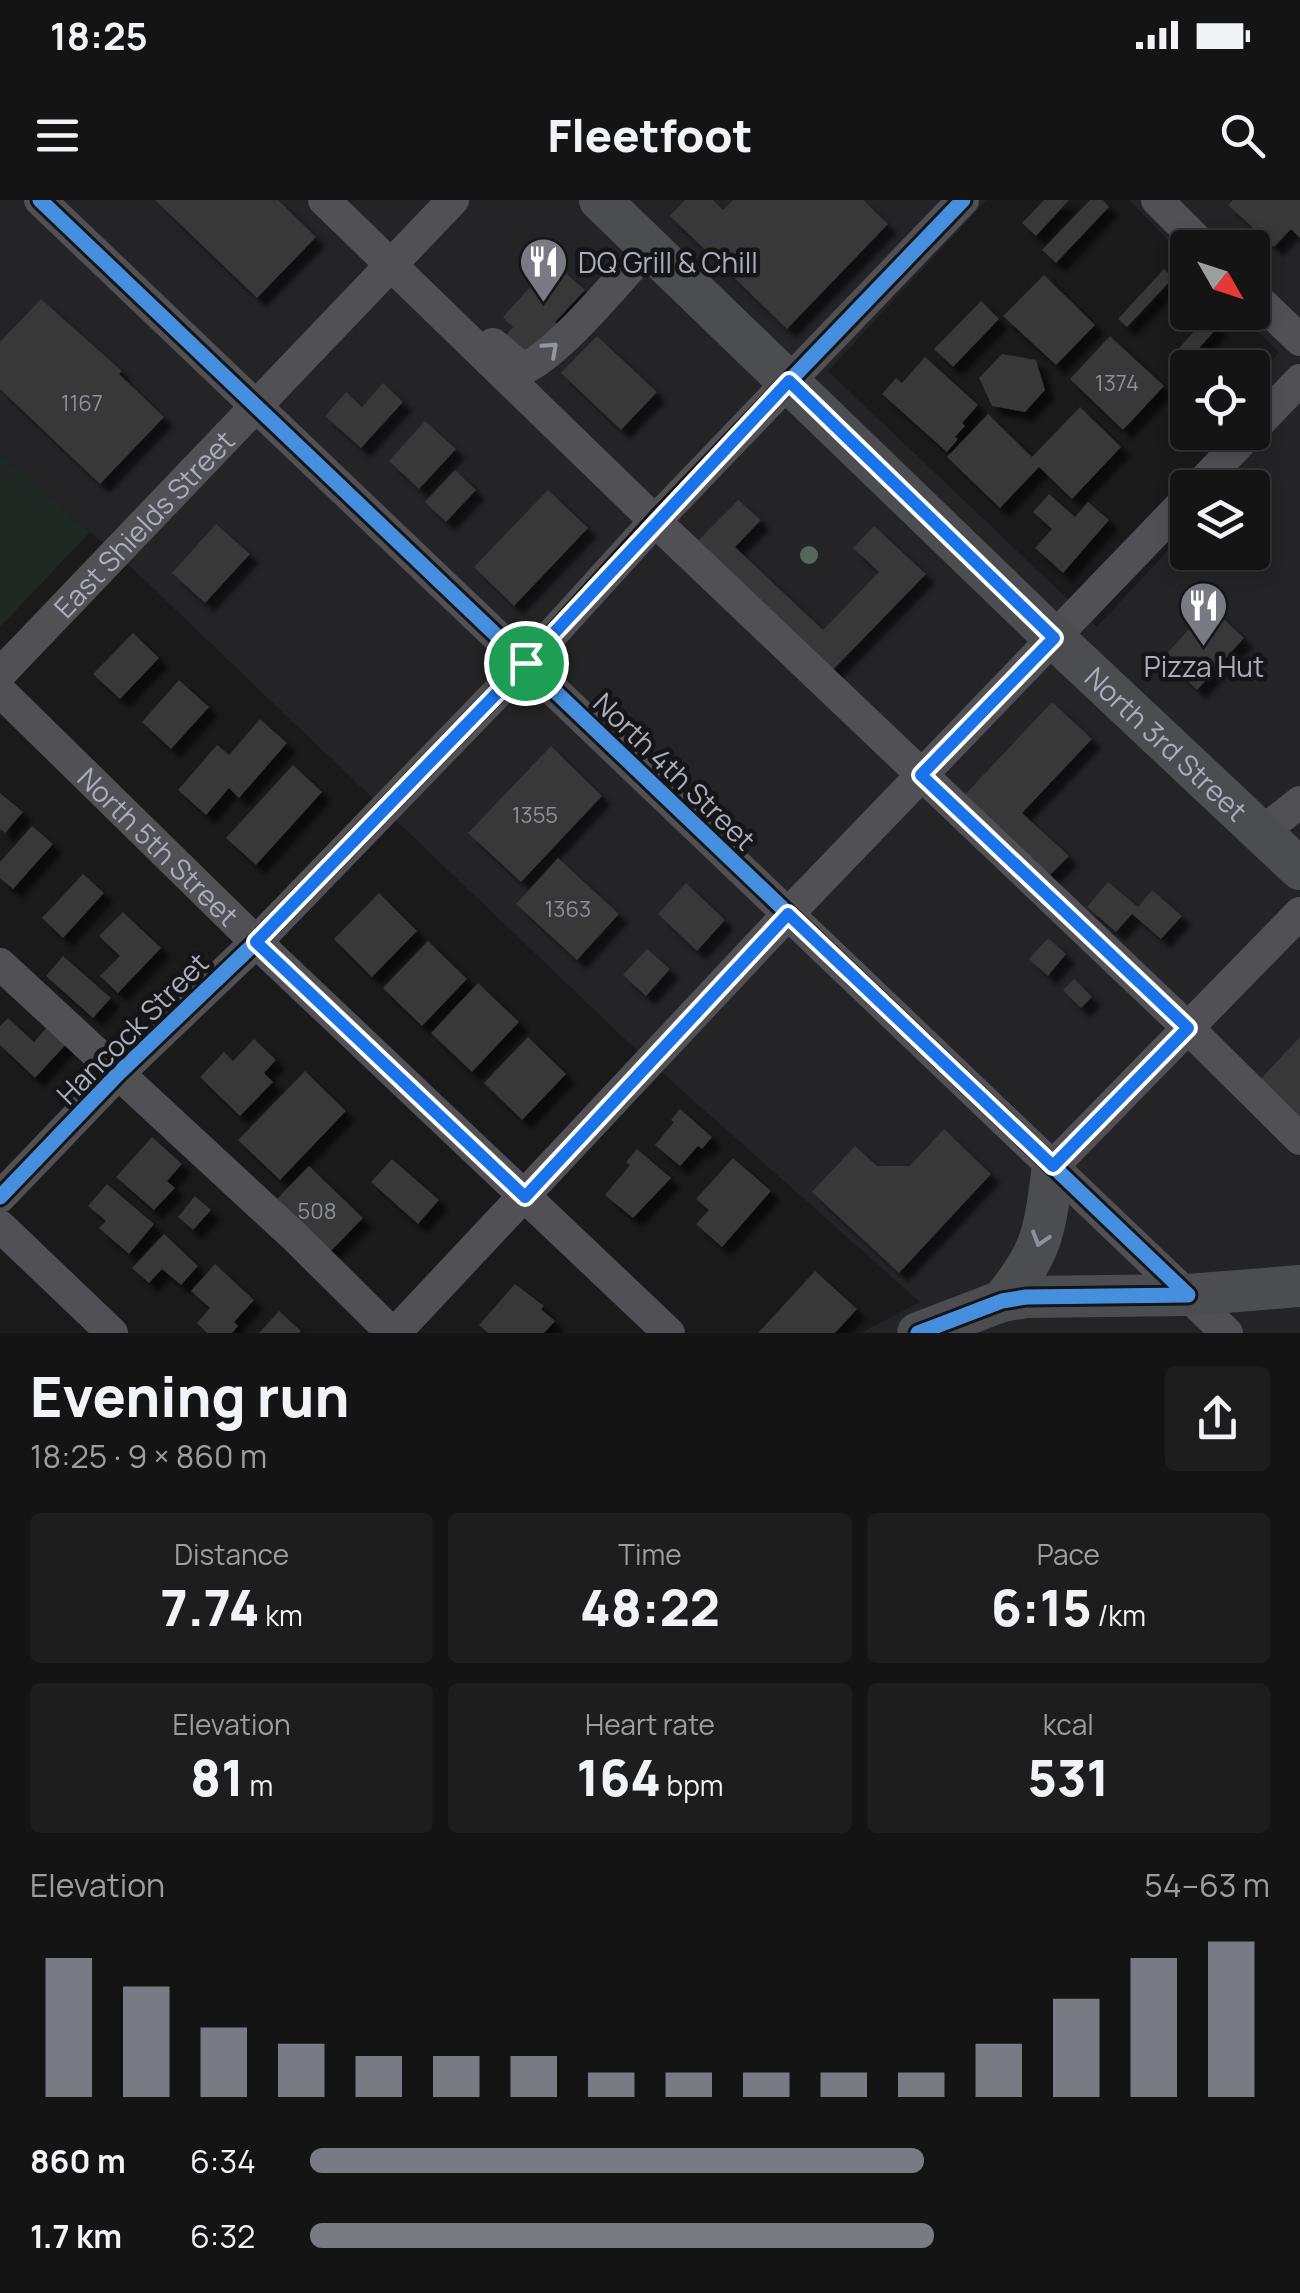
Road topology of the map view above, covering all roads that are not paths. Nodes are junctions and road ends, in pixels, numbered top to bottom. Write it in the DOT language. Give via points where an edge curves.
graph roads {
  1 [pos="40,200"];
  2 [pos="324,200"];
  3 [pos="453,200"];
  4 [pos="600,200"];
  5 [pos="963,200"];
  6 [pos="1156,200"];
  7 [pos="1187,230"];
  8 [pos="649,247"];
  9 [pos="391,264"];
  10 [pos="458,301"];
  11 [pos="1270,311"];
  12 [pos="1300,340"];
  13 [pos="1300,380"];
  14 [pos="789,381"];
  15 [pos="256,406"];
  16 [pos="1270,411"];
  17 [pos="1233,450"];
  18 [pos="1215,470"];
  19 [pos="1170,517"];
  20 [pos="655,521"];
  21 [pos="1054,638"];
  22 [pos="526,663"];
  23 [pos="0,674"];
  24 [pos="0,692"];
  25 [pos="921,775"];
  26 [pos="1300,802"];
  27 [pos="1261,832"];
  28 [pos="1300,869"];
  29 [pos="1300,913"];
  30 [pos="788,914"];
  31 [pos="256,942"];
  32 [pos="0,964"];
  33 [pos="1188,1028"];
  34 [pos="118,1074"];
  35 [pos="1300,1139"];
  36 [pos="1053,1166"];
  37 [pos="525,1197"];
  38 [pos="0,1198"];
  39 [pos="0,1226"];
  40 [pos="1300,1286"];
  41 [pos="1188,1295"];
  42 [pos="1002,1300"];
  43 [pos="112,1333"];
  44 [pos="393,1333"];
  45 [pos="669,1333"];
  46 [pos="918,1333"];
  47 [pos="1227,1333"];
  1 -- 15 [label="street, North 4th Street"];
  2 -- 9 [label="street"];
  3 -- 9 [label="street, East Shields Street"];
  4 -- 8 [label="main road, North 3rd Street"];
  5 -- 14 [label="street, Hancock Street"];
  6 -- 7 [label="street"];
  10 -- 8 [label="street, one-way" via="456,308 471,326 524,369 551,350"];
  8 -- 14 [label="main road, North 3rd Street"];
  9 -- 15 [label="street, East Shields Street"];
  9 -- 20 [label="street"];
  11 -- 12 [label="street"];
  13 -- 16 [label="street"];
  14 -- 20 [label="street, Hancock Street"];
  14 -- 21 [label="main road, North 3rd Street"];
  15 -- 22 [label="street, North 4th Street"];
  15 -- 23 [label="street, East Shields Street"];
  17 -- 18 [label="street"];
  19 -- 21 [label="street"];
  20 -- 22 [label="street, Hancock Street"];
  20 -- 25 [label="street"];
  21 -- 25 [label="street"];
  21 -- 27 [label="main road, North 3rd Street"];
  22 -- 30 [label="street, North 4th Street"];
  22 -- 31 [label="street, Hancock Street"];
  24 -- 31 [label="street, North 5th Street"];
  25 -- 30 [label="street"];
  25 -- 33 [label="street"];
  26 -- 27 [label="street"];
  27 -- 28 [label="main road, North 3rd Street"];
  29 -- 33 [label="street"];
  30 -- 36 [label="street, North 4th Street"];
  30 -- 37 [label="street"];
  31 -- 34 [label="street, Hancock Street"];
  31 -- 37 [label="street, North 5th Street"];
  32 -- 34 [label="street"];
  33 -- 35 [label="street"];
  33 -- 36 [label="street"];
  34 -- 38 [label="street, Hancock Street"];
  34 -- 44 [label="street"];
  36 -- 41 [label="street, North 4th Street"];
  36 -- 42 [label="main road, one-way" via="1036,1255"];
  37 -- 44 [label="street"];
  37 -- 45 [label="street, North 5th Street"];
  39 -- 43 [label="street"];
  40 -- 41 [label="main road"];
  41 -- 42 [label="main road"];
  41 -- 47 [label="street, North 4th Street"];
  42 -- 46 [label="main road"];
}
